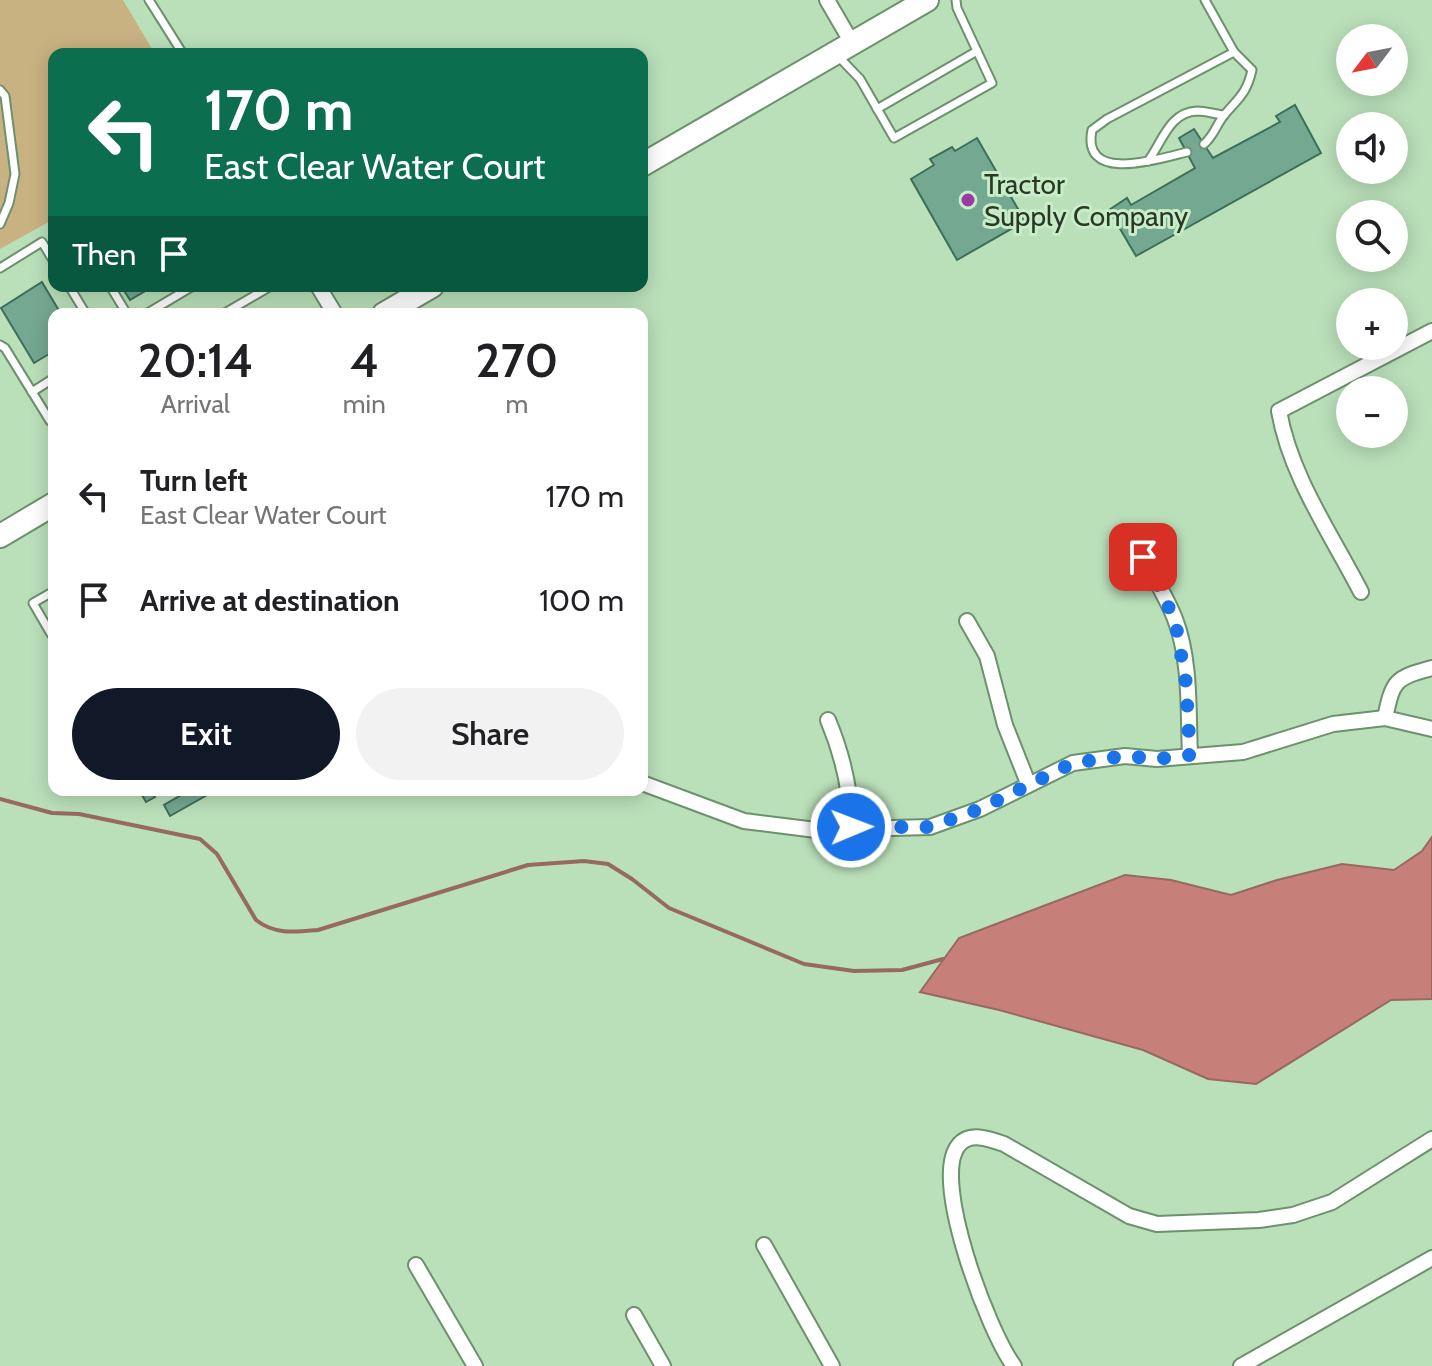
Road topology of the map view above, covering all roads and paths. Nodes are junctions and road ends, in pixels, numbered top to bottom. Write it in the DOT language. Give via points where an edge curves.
graph roads {
  1 [pos="149,0"];
  2 [pos="827,0"];
  3 [pos="927,0"];
  4 [pos="956,0"];
  5 [pos="1205,0"];
  6 [pos="179,48"];
  7 [pos="844,48"];
  8 [pos="977,51"];
  9 [pos="1234,52"];
  10 [pos="0,90"];
  11 [pos="877,109"];
  12 [pos="1224,115"];
  13 [pos="1204,144"];
  14 [pos="1187,152"];
  15 [pos="1148,161"];
  16 [pos="648,162"];
  17 [pos="0,224"];
  18 [pos="48,252"];
  19 [pos="0,268"];
  20 [pos="183,292"];
  21 [pos="261,292"];
  22 [pos="422,292"];
  23 [pos="156,308"];
  24 [pos="233,308"];
  25 [pos="394,308"];
  26 [pos="1432,331"];
  27 [pos="0,345"];
  28 [pos="48,382"];
  29 [pos="32,392"];
  30 [pos="48,418"];
  31 [pos="48,508"];
  32 [pos="0,536"];
  33 [pos="1143,557"];
  34 [pos="1361,592"];
  35 [pos="48,594"];
  36 [pos="967,621"];
  37 [pos="48,629"];
  38 [pos="1432,668"];
  39 [pos="1385,718"];
  40 [pos="828,720"];
  41 [pos="1432,729"];
  42 [pos="1190,755"];
  43 [pos="1028,783"];
  44 [pos="648,785"];
  45 [pos="851,827"];
  46 [pos="1432,1139"];
  47 [pos="764,1245"];
  48 [pos="1432,1258"];
  49 [pos="416,1265"];
  50 [pos="634,1315"];
  51 [pos="475,1366"];
  52 [pos="663,1366"];
  53 [pos="832,1366"];
  54 [pos="1014,1366"];
  55 [pos="1241,1366"];
  1 -- 6 [label="lane"];
  2 -- 7 [label="street"];
  3 -- 7 [label="main road"];
  4 -- 8 [label="lane"];
  5 -- 9 [label="lane"];
  7 -- 11 [label="lane"];
  7 -- 16 [label="main road"];
  8 -- 11 [label="lane"];
  8 -- 11 [label="lane" via="992,83 894,138"];
  9 -- 12 [label="lane" via="1252,70 1247,89"];
  9 -- 15 [label="lane" via="1092,130 1096,157 1110,165"];
  10 -- 17 [label="lane" via="15,174"];
  12 -- 13 [label="lane"];
  12 -- 15 [label="lane" via="1189,112 1177,119"];
  14 -- 15 [label="lane"];
  18 -- 19 [label="lane" via="42,242"];
  20 -- 23 [label="lane"];
  21 -- 24 [label="lane"];
  22 -- 25 [label="main road"];
  26 -- 34 [label="street" via="1279,411 1299,473"];
  27 -- 29 [label="lane"];
  28 -- 29 [label="lane"];
  29 -- 30 [label="lane"];
  31 -- 32 [label="main road"];
  33 -- 42 [label="street" via="1175,620"];
  35 -- 37 [label="lane" via="33,603"];
  36 -- 43 [label="street" via="987,656 1005,725"];
  38 -- 39 [label="street" via="1402,676 1390,692"];
  39 -- 41 [label="street"];
  39 -- 42 [label="street" via="1333,724 1243,752"];
  40 -- 45 [label="street" via="842,754"];
  42 -- 43 [label="street" via="1073,763"];
  43 -- 45 [label="street" via="980,809 930,827"];
  44 -- 45 [label="street" via="744,821 816,830"];
  46 -- 54 [label="street" via="1315,1209 1259,1220 1157,1224 1129,1216 1004,1144 970,1138 958,1145 952,1163 961,1246 984,1308"];
  47 -- 53 [label="street"];
  48 -- 55 [label="street"];
  49 -- 51 [label="street"];
  50 -- 52 [label="street"];
}
